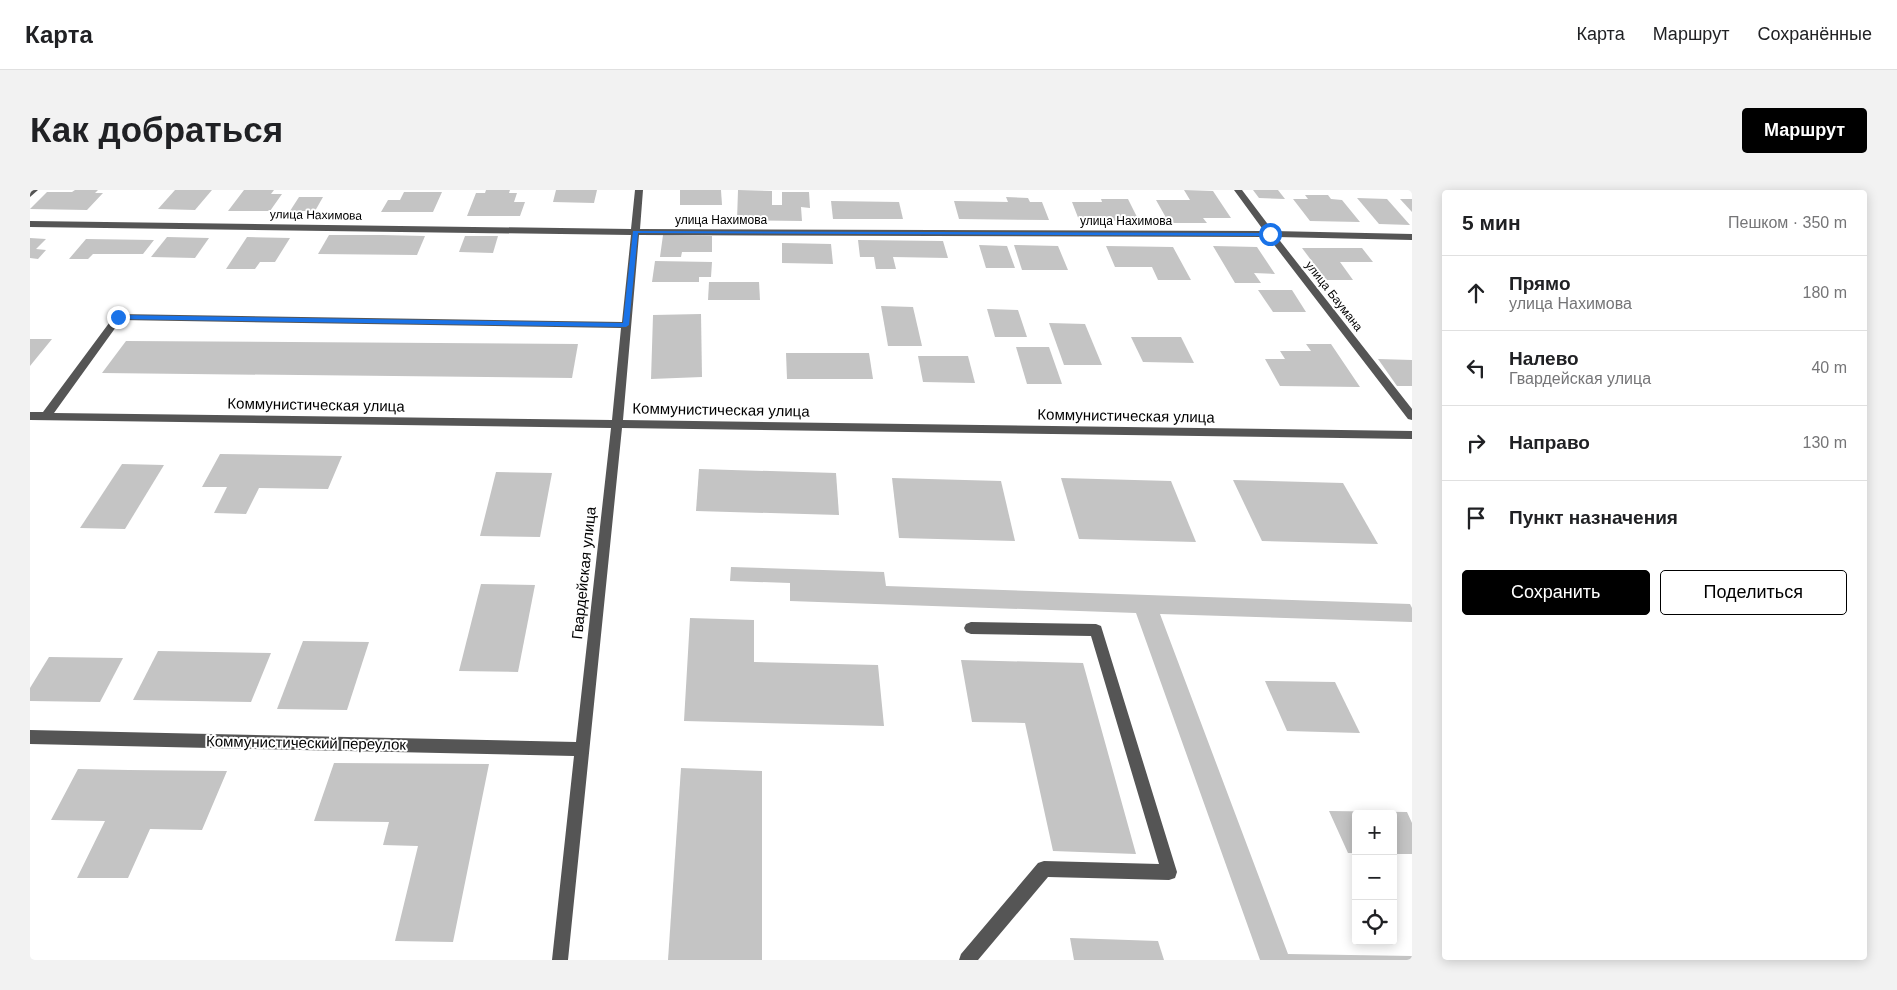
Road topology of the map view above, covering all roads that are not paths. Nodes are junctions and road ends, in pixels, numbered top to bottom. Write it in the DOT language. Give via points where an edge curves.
graph roads {
  1 [pos="34,190"];
  2 [pos="639,190"];
  3 [pos="1238,190"];
  4 [pos="30,194"];
  5 [pos="30,224"];
  6 [pos="635,232"];
  7 [pos="1270,234"];
  8 [pos="1412,237"];
  9 [pos="626,325"];
  10 [pos="30,416"];
  11 [pos="46,416"];
  12 [pos="1412,416"];
  13 [pos="617,424"];
  14 [pos="1412,435"];
  15 [pos="971,628"];
  16 [pos="30,737"];
  17 [pos="582,749"];
  18 [pos="560,960"];
  19 [pos="967,960"];
  1 -- 4 [label="street"];
  2 -- 6 [label="street, Гвардейская улица"];
  3 -- 7 [label="street, улица Баумана"];
  5 -- 6 [label="street, улица Нахимова"];
  6 -- 7 [label="street, улица Нахимова"];
  6 -- 9 [label="street, Гвардейская улица"];
  7 -- 8 [label="street, улица Нахимова"];
  7 -- 12 [label="street, улица Баумана"];
  9 -- 11 [label="street" via="118,317"];
  9 -- 13 [label="street, Гвардейская улица"];
  10 -- 11 [label="street, Коммунистическая улица"];
  11 -- 13 [label="street, Коммунистическая улица"];
  13 -- 14 [label="street, Коммунистическая улица"];
  13 -- 17 [label="street, Гвардейская улица"];
  15 -- 19 [label="street" via="1096,630 1169,872 1044,869"];
  16 -- 17 [label="street, Коммунистический переулок"];
  17 -- 18 [label="street, Гвардейская улица"];
}
